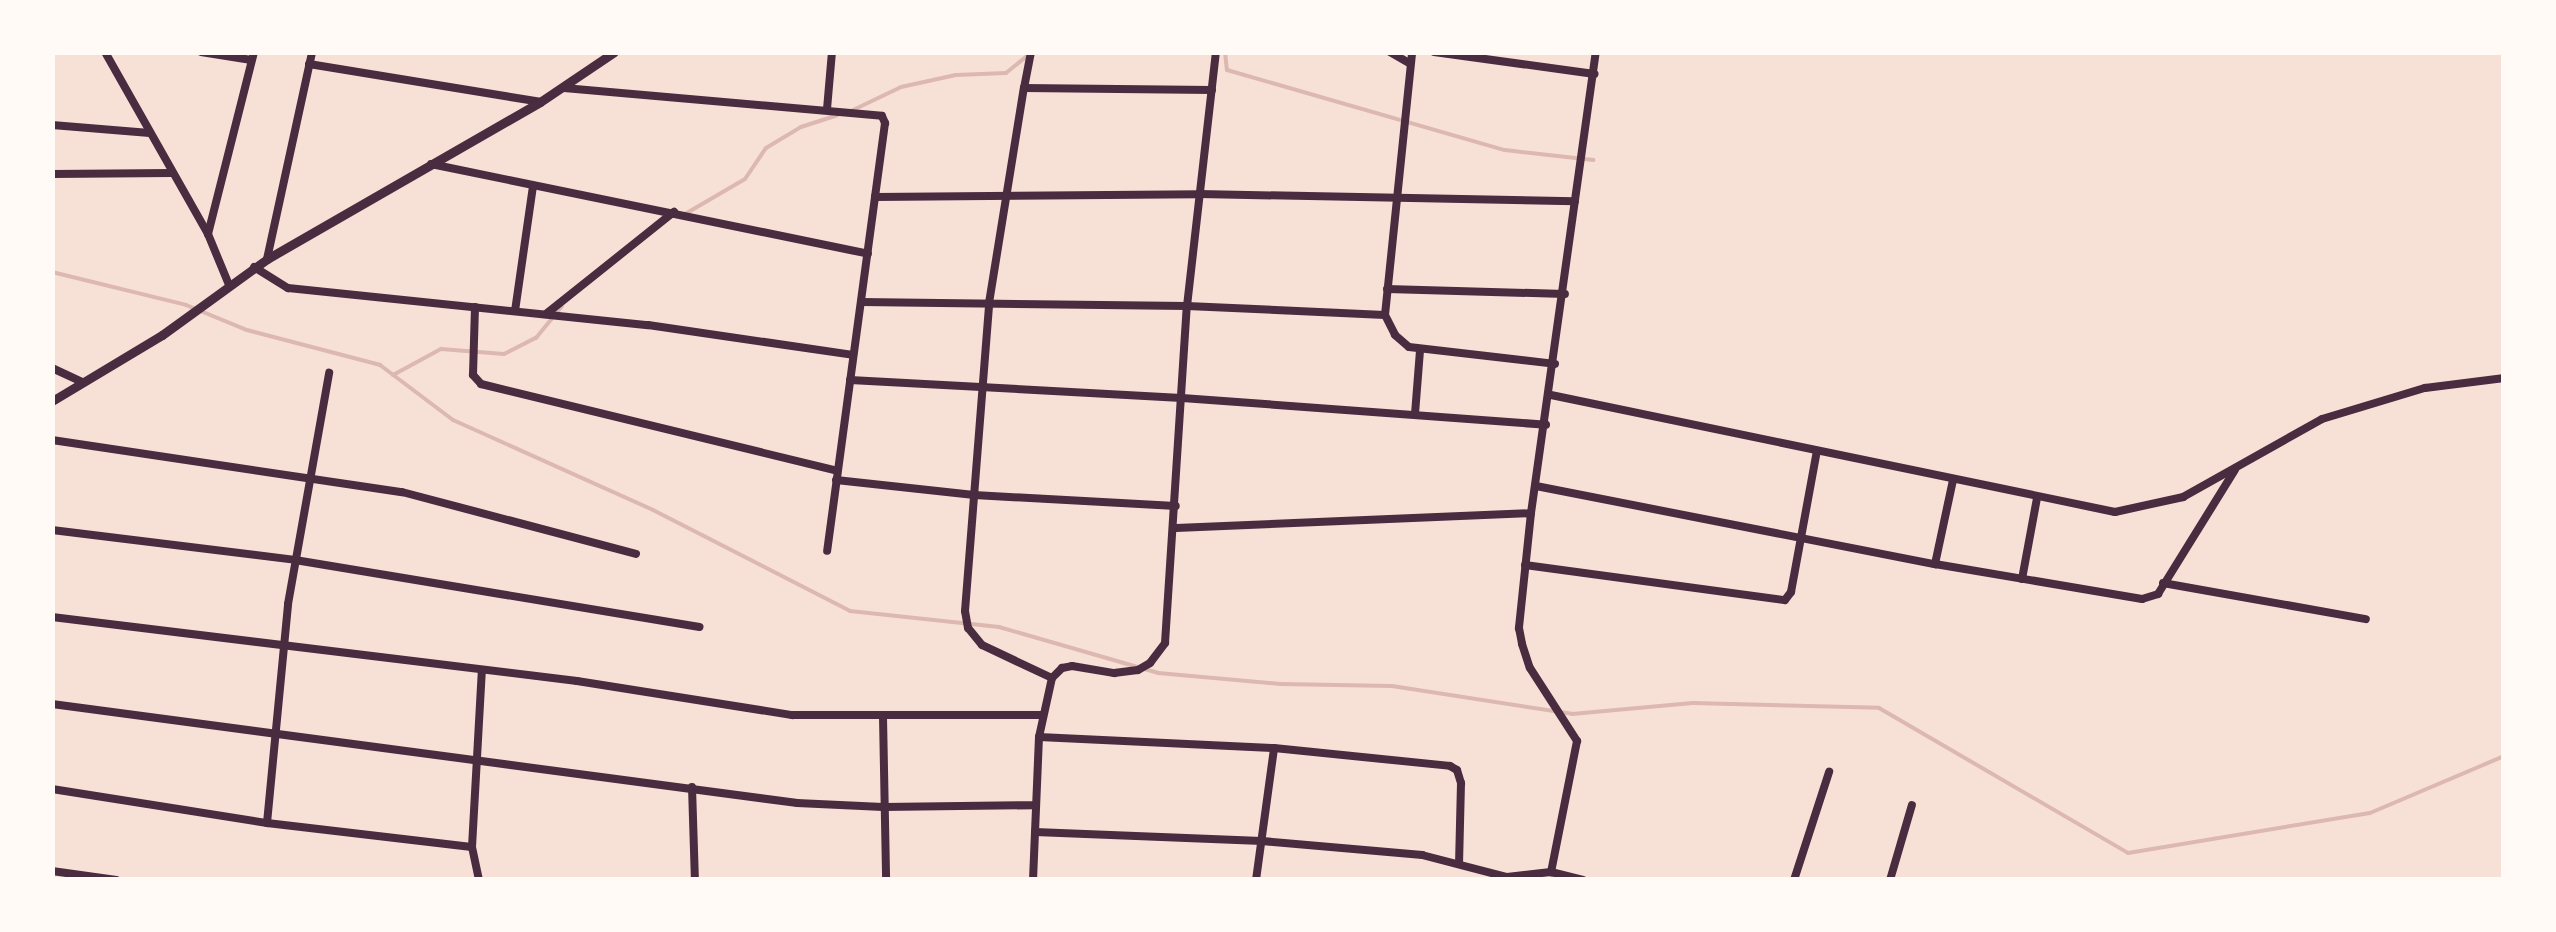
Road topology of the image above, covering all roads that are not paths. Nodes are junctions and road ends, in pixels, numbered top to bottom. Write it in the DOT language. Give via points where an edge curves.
graph roads {
  1 [pos="105,52"];
  2 [pos="201,52"];
  3 [pos="312,52"];
  4 [pos="614,52"];
  5 [pos="832,52"];
  6 [pos="1030,52"];
  7 [pos="1216,52"];
  8 [pos="1390,52"];
  9 [pos="1412,52"];
  10 [pos="1434,52"];
  11 [pos="1596,52"];
  12 [pos="252,56"];
  13 [pos="310,64"];
  14 [pos="1409,64"];
  15 [pos="1594,74"];
  16 [pos="564,88"];
  17 [pos="1024,88"];
  18 [pos="1212,90"];
  19 [pos="540,102"];
  20 [pos="827,109"];
  21 [pos="52,126"];
  22 [pos="150,132"];
  23 [pos="430,164"];
  24 [pos="171,173"];
  25 [pos="52,174"];
  26 [pos="533,186"];
  27 [pos="1199,194"];
  28 [pos="1004,196"];
  29 [pos="875,198"];
  30 [pos="1396,201"];
  31 [pos="1575,202"];
  32 [pos="674,212"];
  33 [pos="208,234"];
  34 [pos="868,254"];
  35 [pos="267,258"];
  36 [pos="254,267"];
  37 [pos="229,285"];
  38 [pos="1387,288"];
  39 [pos="1565,294"];
  40 [pos="861,302"];
  41 [pos="990,303"];
  42 [pos="1187,306"];
  43 [pos="475,307"];
  44 [pos="515,311"];
  45 [pos="546,314"];
  46 [pos="1384,315"];
  47 [pos="1420,350"];
  48 [pos="853,355"];
  49 [pos="1556,364"];
  50 [pos="52,368"];
  51 [pos="329,373"];
  52 [pos="2504,378"];
  53 [pos="850,380"];
  54 [pos="82,382"];
  55 [pos="982,389"];
  56 [pos="1551,395"];
  57 [pos="1182,398"];
  58 [pos="52,401"];
  59 [pos="1416,414"];
  60 [pos="1546,425"];
  61 [pos="52,440"];
  62 [pos="1818,451"];
  63 [pos="2238,466"];
  64 [pos="837,475"];
  65 [pos="309,478"];
  66 [pos="1954,480"];
  67 [pos="1536,486"];
  68 [pos="974,495"];
  69 [pos="2036,498"];
  70 [pos="1176,506"];
  71 [pos="1531,513"];
  72 [pos="1176,528"];
  73 [pos="52,530"];
  74 [pos="1801,538"];
  75 [pos="826,551"];
  76 [pos="636,554"];
  77 [pos="295,560"];
  78 [pos="1935,564"];
  79 [pos="1525,565"];
  80 [pos="2022,579"];
  81 [pos="2163,583"];
  82 [pos="52,617"];
  83 [pos="2366,619"];
  84 [pos="698,627"];
  85 [pos="283,644"];
  86 [pos="482,670"];
  87 [pos="1052,678"];
  88 [pos="52,704"];
  89 [pos="1042,715"];
  90 [pos="883,716"];
  91 [pos="275,733"];
  92 [pos="1038,737"];
  93 [pos="1274,748"];
  94 [pos="475,760"];
  95 [pos="1829,772"];
  96 [pos="692,787"];
  97 [pos="52,789"];
  98 [pos="1036,804"];
  99 [pos="1912,805"];
  100 [pos="884,807"];
  101 [pos="268,824"];
  102 [pos="1035,832"];
  103 [pos="1262,841"];
  104 [pos="472,846"];
  105 [pos="1459,864"];
  106 [pos="52,871"];
  107 [pos="1552,872"];
  108 [pos="1507,878"];
  109 [pos="116,880"];
  110 [pos="479,880"];
  111 [pos="694,880"];
  112 [pos="886,880"];
  113 [pos="1033,880"];
  114 [pos="1256,880"];
  115 [pos="1583,880"];
  116 [pos="1794,880"];
  117 [pos="1890,880"];
  1 -- 22 [label="street"];
  2 -- 12 [label="street"];
  3 -- 13 [label="street"];
  4 -- 16 [label="street"];
  5 -- 20 [label="street"];
  6 -- 17 [label="street"];
  7 -- 18 [label="street"];
  8 -- 14 [label="street"];
  9 -- 14 [label="street"];
  10 -- 15 [label="street"];
  11 -- 15 [label="street"];
  12 -- 33 [label="street"];
  13 -- 19 [label="street"];
  13 -- 35 [label="street"];
  14 -- 30 [label="street"];
  15 -- 31 [label="street"];
  16 -- 19 [label="street"];
  16 -- 20 [label="street"];
  17 -- 18 [label="street"];
  17 -- 28 [label="street"];
  18 -- 27 [label="street"];
  19 -- 23 [label="street"];
  20 -- 29 [label="street" via="882,116"];
  21 -- 22 [label="street"];
  22 -- 24 [label="street"];
  23 -- 26 [label="street"];
  23 -- 35 [label="street"];
  24 -- 25 [label="street"];
  24 -- 33 [label="street"];
  26 -- 32 [label="street"];
  26 -- 44 [label="street"];
  27 -- 28 [label="street"];
  27 -- 30 [label="street"];
  27 -- 42 [label="street"];
  28 -- 29 [label="street"];
  28 -- 41 [label="street"];
  29 -- 34 [label="street"];
  30 -- 31 [label="street"];
  30 -- 38 [label="street"];
  31 -- 39 [label="street"];
  32 -- 34 [label="street"];
  32 -- 45 [label="street"];
  33 -- 37 [label="street"];
  34 -- 40 [label="street"];
  35 -- 36 [label="street"];
  36 -- 37 [label="street"];
  36 -- 43 [label="street" via="288,288"];
  37 -- 54 [label="street"];
  38 -- 39 [label="street"];
  38 -- 46 [label="street"];
  39 -- 49 [label="street"];
  40 -- 41 [label="street"];
  40 -- 48 [label="street"];
  41 -- 42 [label="street"];
  41 -- 55 [label="street"];
  42 -- 46 [label="street"];
  42 -- 57 [label="street"];
  43 -- 44 [label="street"];
  43 -- 64 [label="street" via="474,375 482,384"];
  44 -- 45 [label="street"];
  45 -- 48 [label="street"];
  46 -- 47 [label="street" via="1402,343"];
  47 -- 49 [label="street"];
  47 -- 59 [label="street"];
  48 -- 53 [label="street"];
  49 -- 56 [label="street"];
  50 -- 54 [label="street"];
  51 -- 65 [label="street"];
  52 -- 63 [label="street" via="2426,388 2336,414"];
  53 -- 55 [label="street"];
  53 -- 64 [label="street"];
  54 -- 58 [label="street"];
  55 -- 57 [label="street"];
  55 -- 68 [label="street"];
  56 -- 60 [label="street"];
  56 -- 62 [label="street"];
  57 -- 59 [label="street"];
  57 -- 70 [label="street"];
  59 -- 60 [label="street"];
  60 -- 67 [label="street"];
  61 -- 65 [label="street"];
  62 -- 66 [label="street"];
  62 -- 74 [label="street"];
  63 -- 69 [label="street" via="2183,497 2127,510"];
  63 -- 81 [label="street"];
  64 -- 68 [label="street"];
  64 -- 75 [label="street"];
  65 -- 76 [label="street" via="416,496"];
  65 -- 77 [label="street"];
  66 -- 69 [label="street"];
  66 -- 78 [label="street"];
  67 -- 71 [label="street"];
  67 -- 74 [label="street"];
  68 -- 70 [label="street"];
  68 -- 87 [label="street" via="968,628 982,645"];
  69 -- 80 [label="street"];
  70 -- 72 [label="street"];
  71 -- 72 [label="street"];
  71 -- 79 [label="street"];
  72 -- 87 [label="street" via="1167,634 1159,654 1126,674 1072,666"];
  73 -- 77 [label="street"];
  74 -- 78 [label="street"];
  74 -- 79 [label="street" via="1791,592 1781,601"];
  77 -- 84 [label="street"];
  77 -- 85 [label="street"];
  78 -- 80 [label="street"];
  79 -- 107 [label="street" via="1519,628 1525,656 1577,741"];
  80 -- 81 [label="street" via="2142,599 2158,594"];
  81 -- 83 [label="street"];
  82 -- 85 [label="street"];
  85 -- 86 [label="street"];
  85 -- 91 [label="street"];
  86 -- 90 [label="street" via="792,715"];
  86 -- 94 [label="street"];
  87 -- 89 [label="street"];
  88 -- 91 [label="street"];
  89 -- 90 [label="street"];
  89 -- 92 [label="street"];
  90 -- 100 [label="street"];
  91 -- 94 [label="street"];
  91 -- 101 [label="street"];
  92 -- 93 [label="street"];
  92 -- 98 [label="street"];
  93 -- 103 [label="street"];
  93 -- 105 [label="street" via="1457,770"];
  94 -- 96 [label="street"];
  94 -- 104 [label="street"];
  95 -- 116 [label="street"];
  96 -- 100 [label="street" via="796,803"];
  96 -- 111 [label="street"];
  97 -- 101 [label="street"];
  98 -- 100 [label="street"];
  98 -- 102 [label="street"];
  99 -- 117 [label="street"];
  100 -- 112 [label="street"];
  101 -- 104 [label="street"];
  102 -- 103 [label="street"];
  102 -- 113 [label="street"];
  103 -- 105 [label="street"];
  103 -- 114 [label="street"];
  104 -- 110 [label="street"];
  105 -- 108 [label="street"];
  106 -- 109 [label="street"];
  107 -- 108 [label="street"];
  107 -- 115 [label="street"];
}
